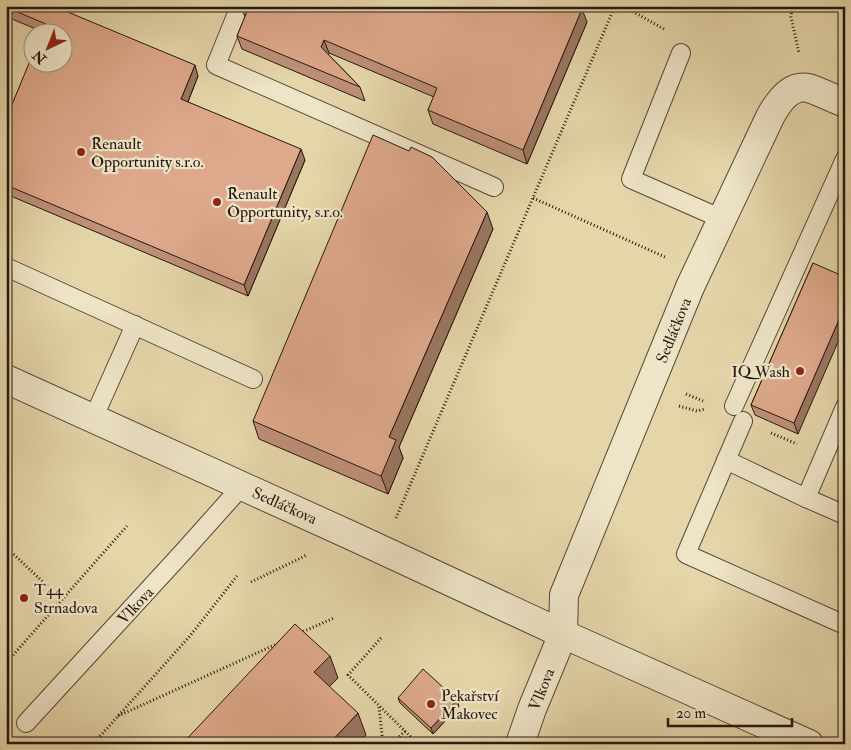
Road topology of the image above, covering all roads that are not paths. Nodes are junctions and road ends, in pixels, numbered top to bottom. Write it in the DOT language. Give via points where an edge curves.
graph roads {
  1 [pos="8,6"];
  2 [pos="240,6"];
  3 [pos="6,10"];
  4 [pos="681,53"];
  5 [pos="845,103"];
  6 [pos="845,159"];
  7 [pos="494,187"];
  8 [pos="722,219"];
  9 [pos="6,266"];
  10 [pos="135,325"];
  11 [pos="6,379"];
  12 [pos="253,379"];
  13 [pos="734,406"];
  14 [pos="845,407"];
  15 [pos="93,419"];
  16 [pos="743,421"];
  17 [pos="726,460"];
  18 [pos="242,486"];
  19 [pos="806,498"];
  20 [pos="845,515"];
  21 [pos="845,625"];
  22 [pos="563,634"];
  23 [pos="26,723"];
  24 [pos="520,744"];
  25 [pos="809,744"];
  1 -- 3 [label="lane"];
  2 -- 7 [label="lane" via="216,65"];
  4 -- 8 [label="lane" via="631,179"];
  5 -- 8 [label="street, Sedláčkova" via="807,88 794,90 784,97 776,106"];
  6 -- 13 [label="lane"];
  8 -- 22 [label="street, Sedláčkova" via="564,595"];
  9 -- 10 [label="lane"];
  10 -- 12 [label="lane"];
  10 -- 15 [label="lane"];
  11 -- 15 [label="street, Sedláčkova"];
  14 -- 19 [label="lane"];
  15 -- 18 [label="street, Sedláčkova"];
  16 -- 17 [label="lane"];
  17 -- 19 [label="lane"];
  17 -- 21 [label="lane" via="686,554"];
  18 -- 22 [label="street, Sedláčkova"];
  18 -- 23 [label="lane, Vlkova"];
  19 -- 20 [label="lane"];
  22 -- 24 [label="street, Vlkova"];
  22 -- 25 [label="street, Sedláčkova"];
}
